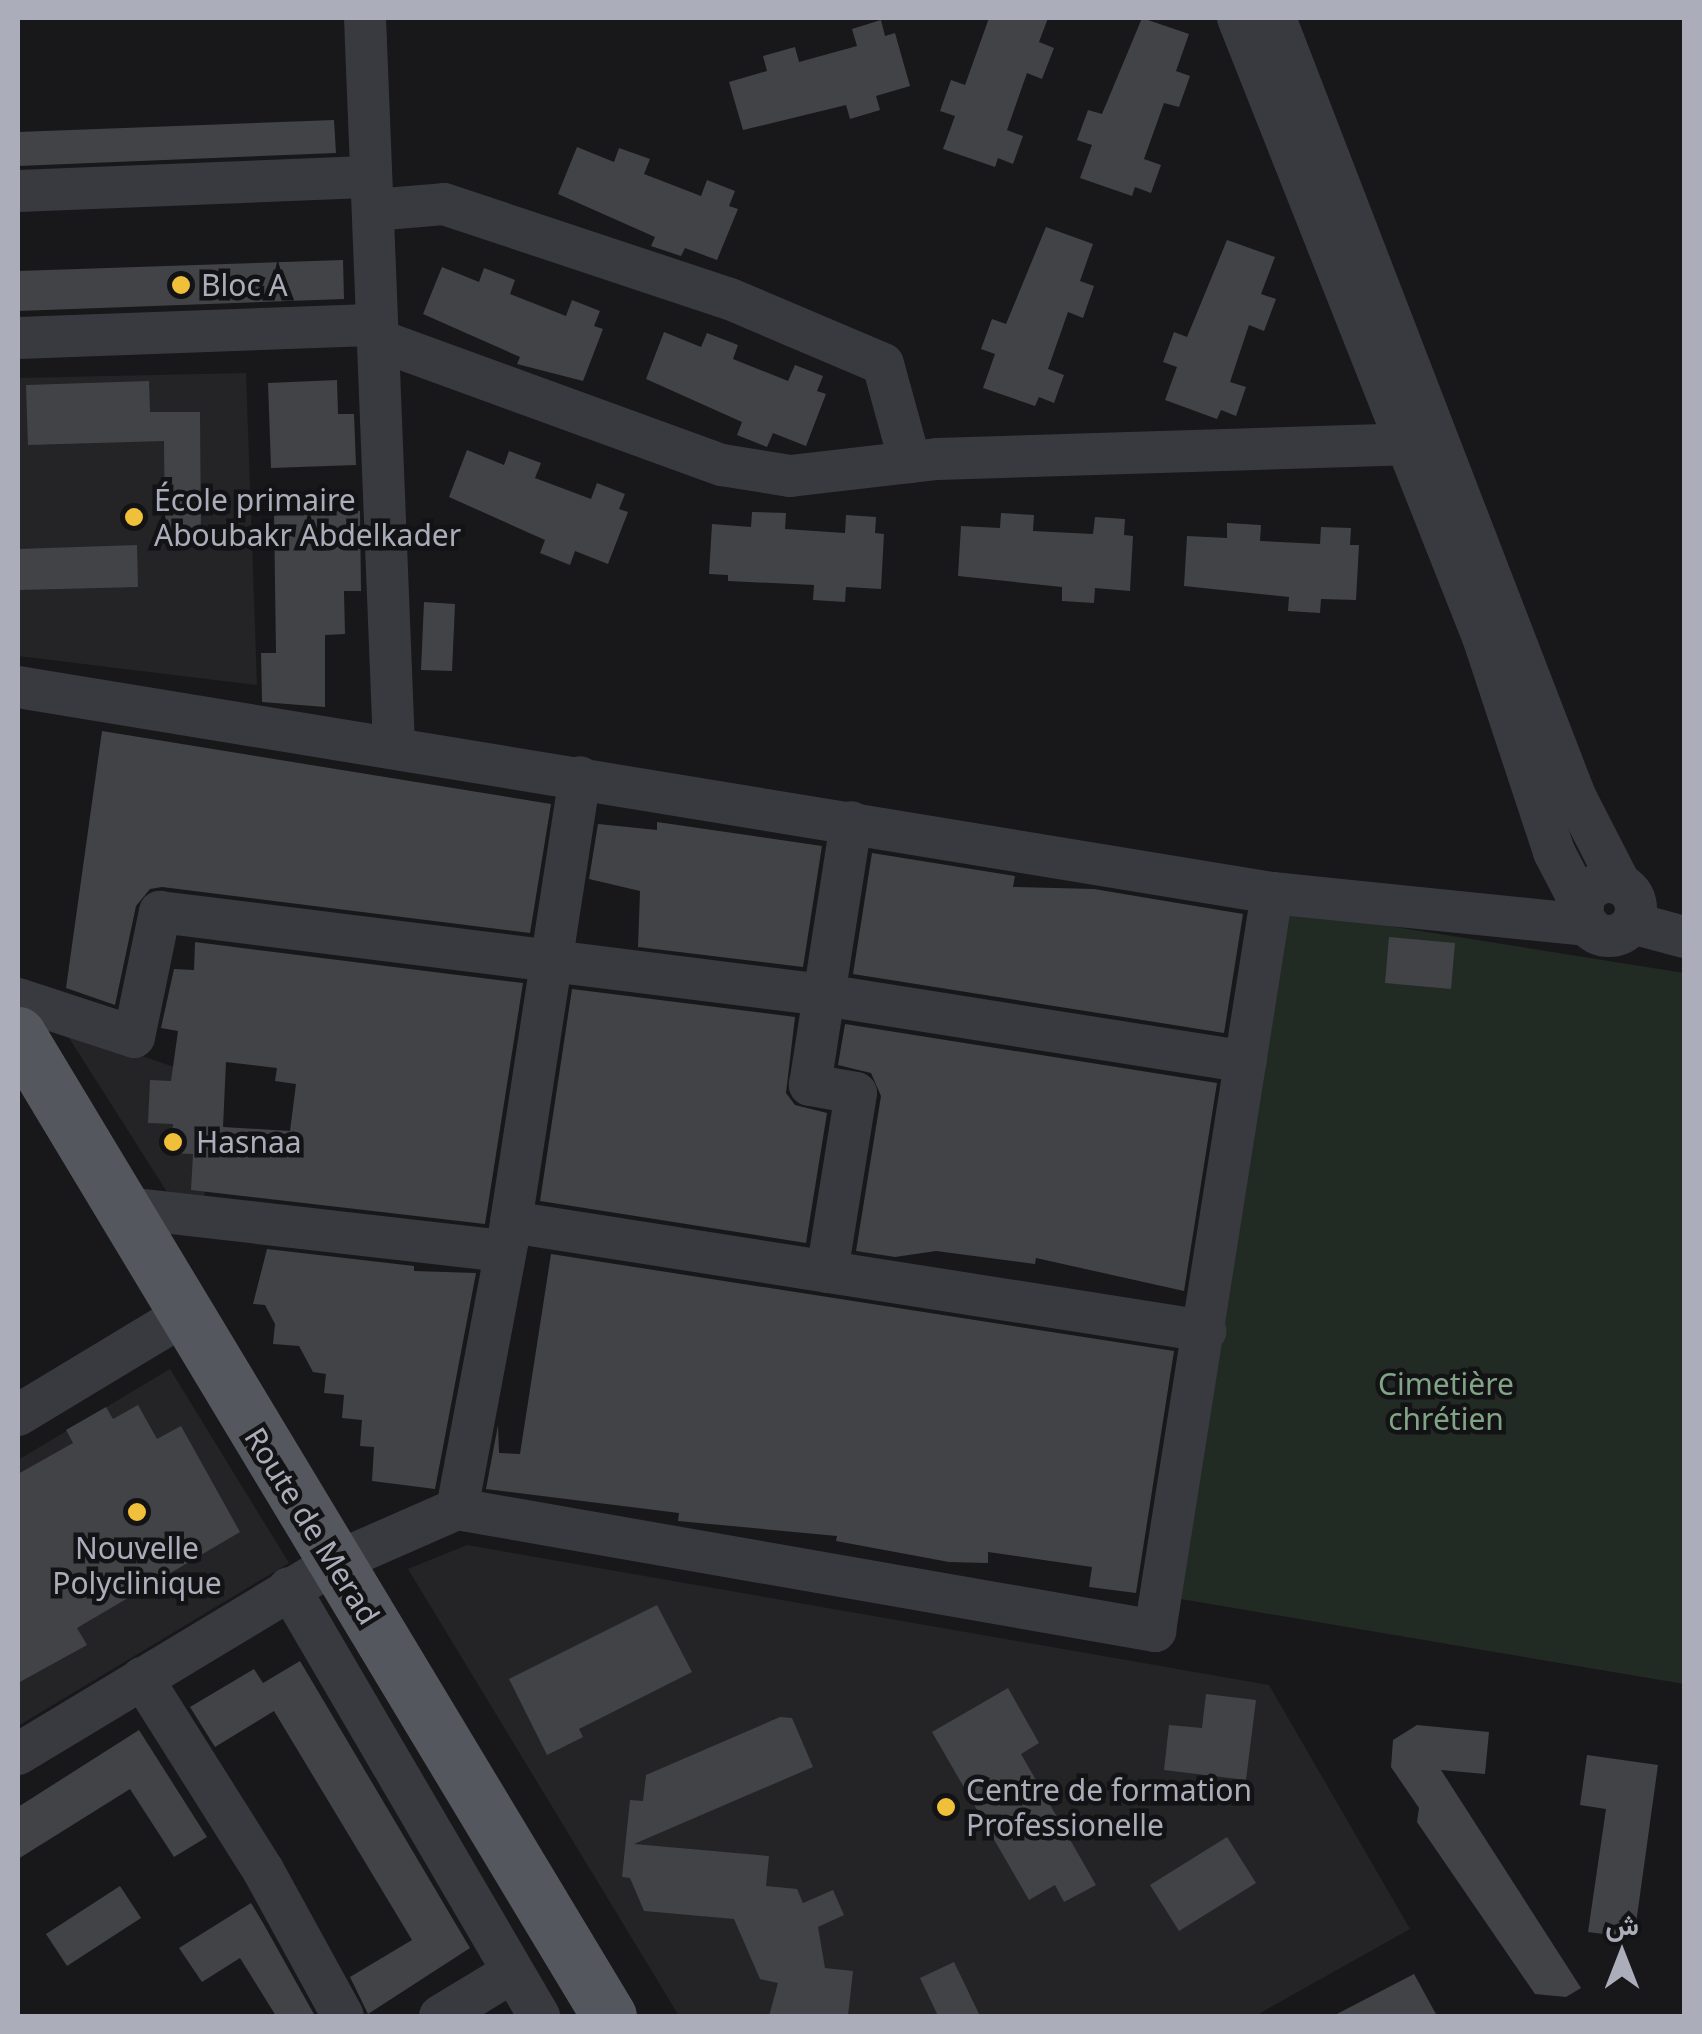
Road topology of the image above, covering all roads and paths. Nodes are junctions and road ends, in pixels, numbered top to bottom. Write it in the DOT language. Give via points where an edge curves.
graph roads {
  1 [pos="365,18"];
  2 [pos="1238,18"];
  3 [pos="1274,18"];
  4 [pos="18,191"];
  5 [pos="372,194"];
  6 [pos="377,332"];
  7 [pos="18,338"];
  8 [pos="1407,444"];
  9 [pos="910,462"];
  10 [pos="18,688"];
  11 [pos="394,746"];
  12 [pos="580,777"];
  13 [pos="852,822"];
  14 [pos="1272,893"];
  15 [pos="1626,904"];
  16 [pos="1585,917"];
  17 [pos="1684,937"];
  18 [pos="552,962"];
  19 [pos="824,995"];
  20 [pos="18,999"];
  21 [pos="18,1034"];
  22 [pos="1246,1062"];
  23 [pos="118,1207"];
  24 [pos="508,1236"];
  25 [pos="827,1272"];
  26 [pos="182,1316"];
  27 [pos="1205,1331"];
  28 [pos="18,1415"];
  29 [pos="457,1509"];
  30 [pos="336,1562"];
  31 [pos="289,1588"];
  32 [pos="142,1678"];
  33 [pos="18,1754"];
  34 [pos="513,1972"];
  35 [pos="343,2016"];
  36 [pos="440,2016"];
  37 [pos="540,2016"];
  38 [pos="609,2016"];
  1 -- 5 [label="street"];
  2 -- 8 [label="street"];
  3 -- 15 [label="street" via="1575,796"];
  4 -- 5 [label="street"];
  5 -- 6 [label="street"];
  5 -- 9 [label="street" via="444,204 730,299 883,364"];
  6 -- 7 [label="street"];
  6 -- 9 [label="street" via="722,466 790,476"];
  6 -- 11 [label="street"];
  8 -- 9 [label="street"];
  8 -- 16 [label="street" via="1483,637 1550,842"];
  10 -- 11 [label="street"];
  11 -- 12 [label="street"];
  12 -- 13 [label="street"];
  12 -- 18 [label="street"];
  13 -- 14 [label="street"];
  13 -- 19 [label="street"];
  14 -- 16 [label="street"];
  14 -- 22 [label="street"];
  15 -- 16 [label="street" via="1595,887"];
  15 -- 17 [label="street"];
  18 -- 19 [label="street"];
  18 -- 20 [label="street" via="160,912 134,1037"];
  18 -- 24 [label="street"];
  19 -- 22 [label="street"];
  19 -- 25 [label="street" via="810,1085 856,1093"];
  21 -- 23 [label="main road, Route de Merad"];
  22 -- 27 [label="street"];
  23 -- 24 [label="street"];
  23 -- 26 [label="main road, Route de Merad"];
  24 -- 25 [label="street"];
  24 -- 29 [label="street"];
  25 -- 27 [label="street"];
  26 -- 28 [label="street"];
  26 -- 30 [label="main road, Route de Merad"];
  27 -- 29 [label="street" via="1155,1630"];
  29 -- 30 [label="street"];
  30 -- 31 [label="street"];
  30 -- 38 [label="main road, Route de Merad"];
  31 -- 32 [label="street"];
  31 -- 34 [label="street"];
  32 -- 33 [label="street"];
  32 -- 35 [label="street" via="263,1870"];
  34 -- 36 [label="street"];
  34 -- 37 [label="street"];
}
